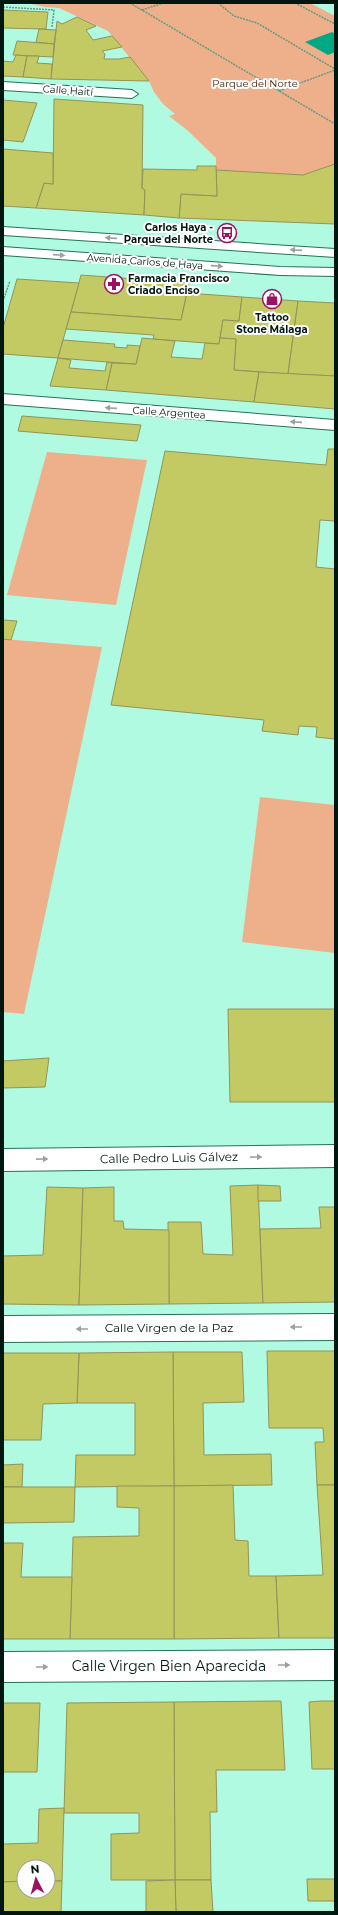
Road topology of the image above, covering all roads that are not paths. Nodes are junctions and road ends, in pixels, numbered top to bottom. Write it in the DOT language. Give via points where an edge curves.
graph roads {
  1 [pos="3,86"];
  2 [pos="132,94"];
  3 [pos="3,231"];
  4 [pos="3,251"];
  5 [pos="335,253"];
  6 [pos="335,272"];
  7 [pos="3,400"];
  8 [pos="335,425"];
  9 [pos="335,1156"];
  10 [pos="3,1160"];
  11 [pos="335,1327"];
  12 [pos="3,1329"];
  13 [pos="335,1665"];
  14 [pos="3,1667"];
  1 -- 2 [label="street, Calle Haití"];
  5 -- 3 [label="street, Avenida Carlos de Haya, one-way"];
  4 -- 6 [label="street, Avenida Carlos de Haya, one-way" via="280,271"];
  8 -- 7 [label="street, Calle Argentea, one-way"];
  10 -- 9 [label="street, Calle Pedro Luis Gálvez, one-way"];
  11 -- 12 [label="street, Calle Virgen de la Paz, one-way"];
  14 -- 13 [label="street, Calle Virgen Bien Aparecida, one-way"];
}
